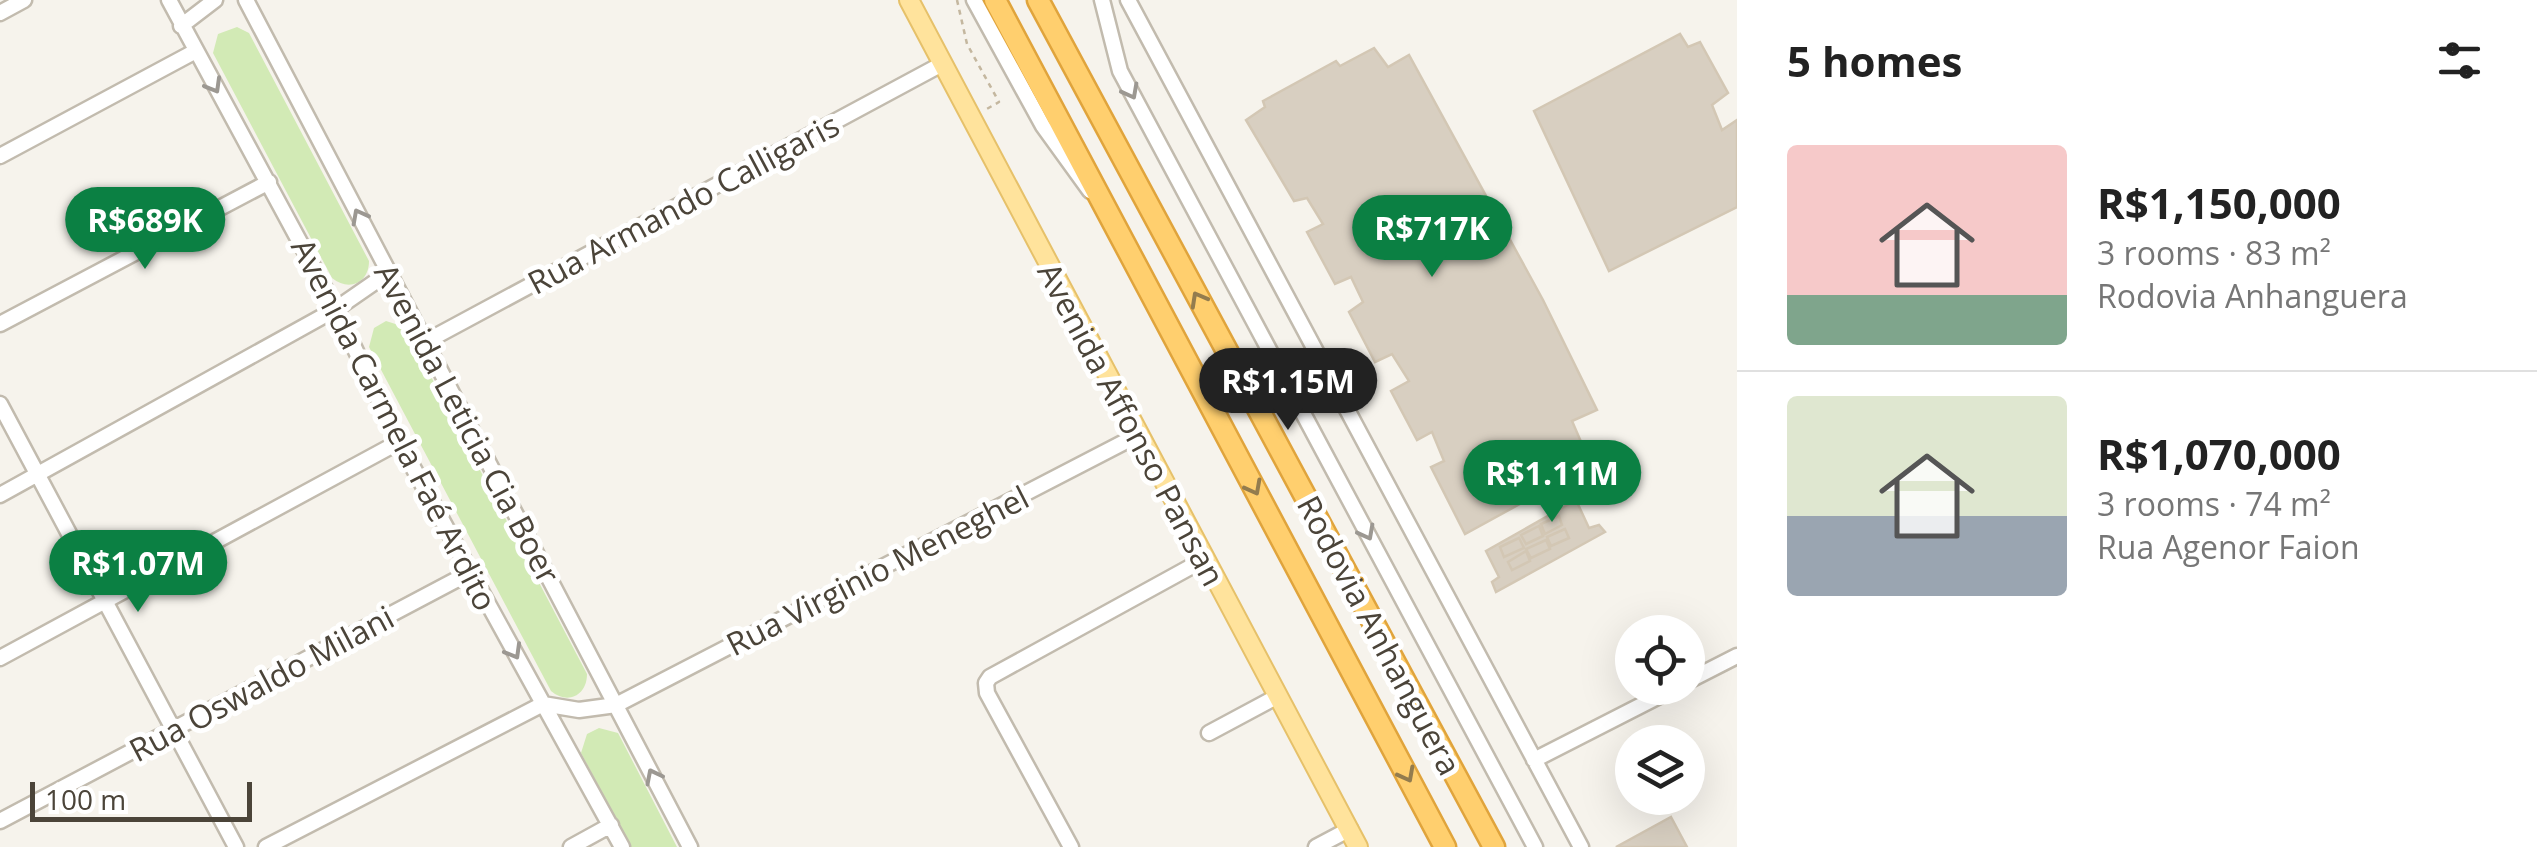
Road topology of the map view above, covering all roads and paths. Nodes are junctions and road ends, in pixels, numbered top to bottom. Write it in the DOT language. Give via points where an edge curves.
graph roads {
  1 [pos="24,0"];
  2 [pos="169,0"];
  3 [pos="215,0"];
  4 [pos="246,0"];
  5 [pos="909,0"];
  6 [pos="957,0"];
  7 [pos="974,0"];
  8 [pos="995,0"];
  9 [pos="1038,0"];
  10 [pos="1051,0"];
  11 [pos="1102,0"];
  12 [pos="1128,0"];
  13 [pos="0,13"];
  14 [pos="181,26"];
  15 [pos="194,52"];
  16 [pos="942,64"];
  17 [pos="970,118"];
  18 [pos="1117,150"];
  19 [pos="0,156"];
  20 [pos="270,182"];
  21 [pos="1106,210"];
  22 [pos="388,272"];
  23 [pos="336,309"];
  24 [pos="0,324"];
  25 [pos="424,342"];
  26 [pos="0,404"];
  27 [pos="1138,435"];
  28 [pos="398,442"];
  29 [pos="38,473"];
  30 [pos="0,495"];
  31 [pos="1205,559"];
  32 [pos="470,573"];
  33 [pos="104,600"];
  34 [pos="1737,656"];
  35 [pos="0,658"];
  36 [pos="1705,672"];
  37 [pos="1278,696"];
  38 [pos="544,704"];
  39 [pos="616,705"];
  40 [pos="1642,705"];
  41 [pos="174,728"];
  42 [pos="1210,733"];
  43 [pos="1534,760"];
  44 [pos="0,822"];
  45 [pos="610,825"];
  46 [pos="1350,829"];
  47 [pos="236,847"];
  48 [pos="266,847"];
  49 [pos="571,847"];
  50 [pos="622,847"];
  51 [pos="690,847"];
  52 [pos="1070,847"];
  53 [pos="1316,847"];
  54 [pos="1358,847"];
  55 [pos="1445,847"];
  56 [pos="1494,847"];
  57 [pos="1534,847"];
  58 [pos="1581,847"];
  1 -- 13 [label="street"];
  2 -- 14 [label="street, Avenida Carmela Faé Ardito"];
  3 -- 14 [label="street"];
  22 -- 4 [label="street, Avenida Leticia Cia Boer, one-way"];
  5 -- 16 [label="main road, Avenida Affonso Pansan"];
  6 -- 17 [label="path" via="967,44 999,102"];
  7 -- 21 [label="street" via="1043,126"];
  8 -- 21 [label="highway, Rodovia Anhanguera"];
  9 -- 18 [label="highway, Rodovia Anhanguera"];
  10 -- 18 [label="highway"];
  11 -- 57 [label="street, one-way" via="1127,84"];
  12 -- 43 [label="street"];
  14 -- 15 [label="street, Avenida Carmela Faé Ardito"];
  15 -- 19 [label="street"];
  15 -- 20 [label="street, Avenida Carmela Faé Ardito, one-way"];
  16 -- 17 [label="main road, Avenida Affonso Pansan"];
  16 -- 25 [label="street, Rua Armando Calligaris"];
  17 -- 27 [label="main road, Avenida Affonso Pansan"];
  56 -- 18 [label="highway, Rodovia Anhanguera, one-way"];
  20 -- 23 [label="street, Avenida Carmela Faé Ardito"];
  20 -- 24 [label="street"];
  21 -- 55 [label="highway, Rodovia Anhanguera, one-way"];
  22 -- 23 [label="street"];
  22 -- 25 [label="street, Avenida Leticia Cia Boer"];
  23 -- 28 [label="street, Avenida Carmela Faé Ardito"];
  23 -- 29 [label="street"];
  25 -- 39 [label="street, Avenida Leticia Cia Boer"];
  26 -- 29 [label="street"];
  27 -- 31 [label="main road, Avenida Affonso Pansan"];
  27 -- 39 [label="street, Rua Virginio Meneghel"];
  28 -- 32 [label="street, Avenida Carmela Faé Ardito"];
  28 -- 33 [label="street"];
  29 -- 30 [label="street"];
  29 -- 33 [label="street"];
  31 -- 37 [label="main road, Avenida Affonso Pansan"];
  31 -- 52 [label="street" via="986,684"];
  32 -- 38 [label="street, Avenida Carmela Faé Ardito, one-way"];
  32 -- 41 [label="street, Rua Oswaldo Milani"];
  33 -- 35 [label="street"];
  33 -- 41 [label="street"];
  34 -- 36 [label="street"];
  37 -- 42 [label="street"];
  37 -- 46 [label="main road, Avenida Affonso Pansan"];
  38 -- 39 [label="street" via="579,710"];
  38 -- 45 [label="street, Avenida Carmela Faé Ardito"];
  38 -- 48 [label="street"];
  51 -- 39 [label="street, Avenida Leticia Cia Boer, one-way"];
  40 -- 43 [label="street"];
  41 -- 44 [label="street, Rua Oswaldo Milani"];
  41 -- 47 [label="street"];
  43 -- 58 [label="street"];
  45 -- 49 [label="street"];
  45 -- 50 [label="street, Avenida Carmela Faé Ardito"];
  46 -- 53 [label="street"];
  46 -- 54 [label="main road, Avenida Affonso Pansan"];
}
